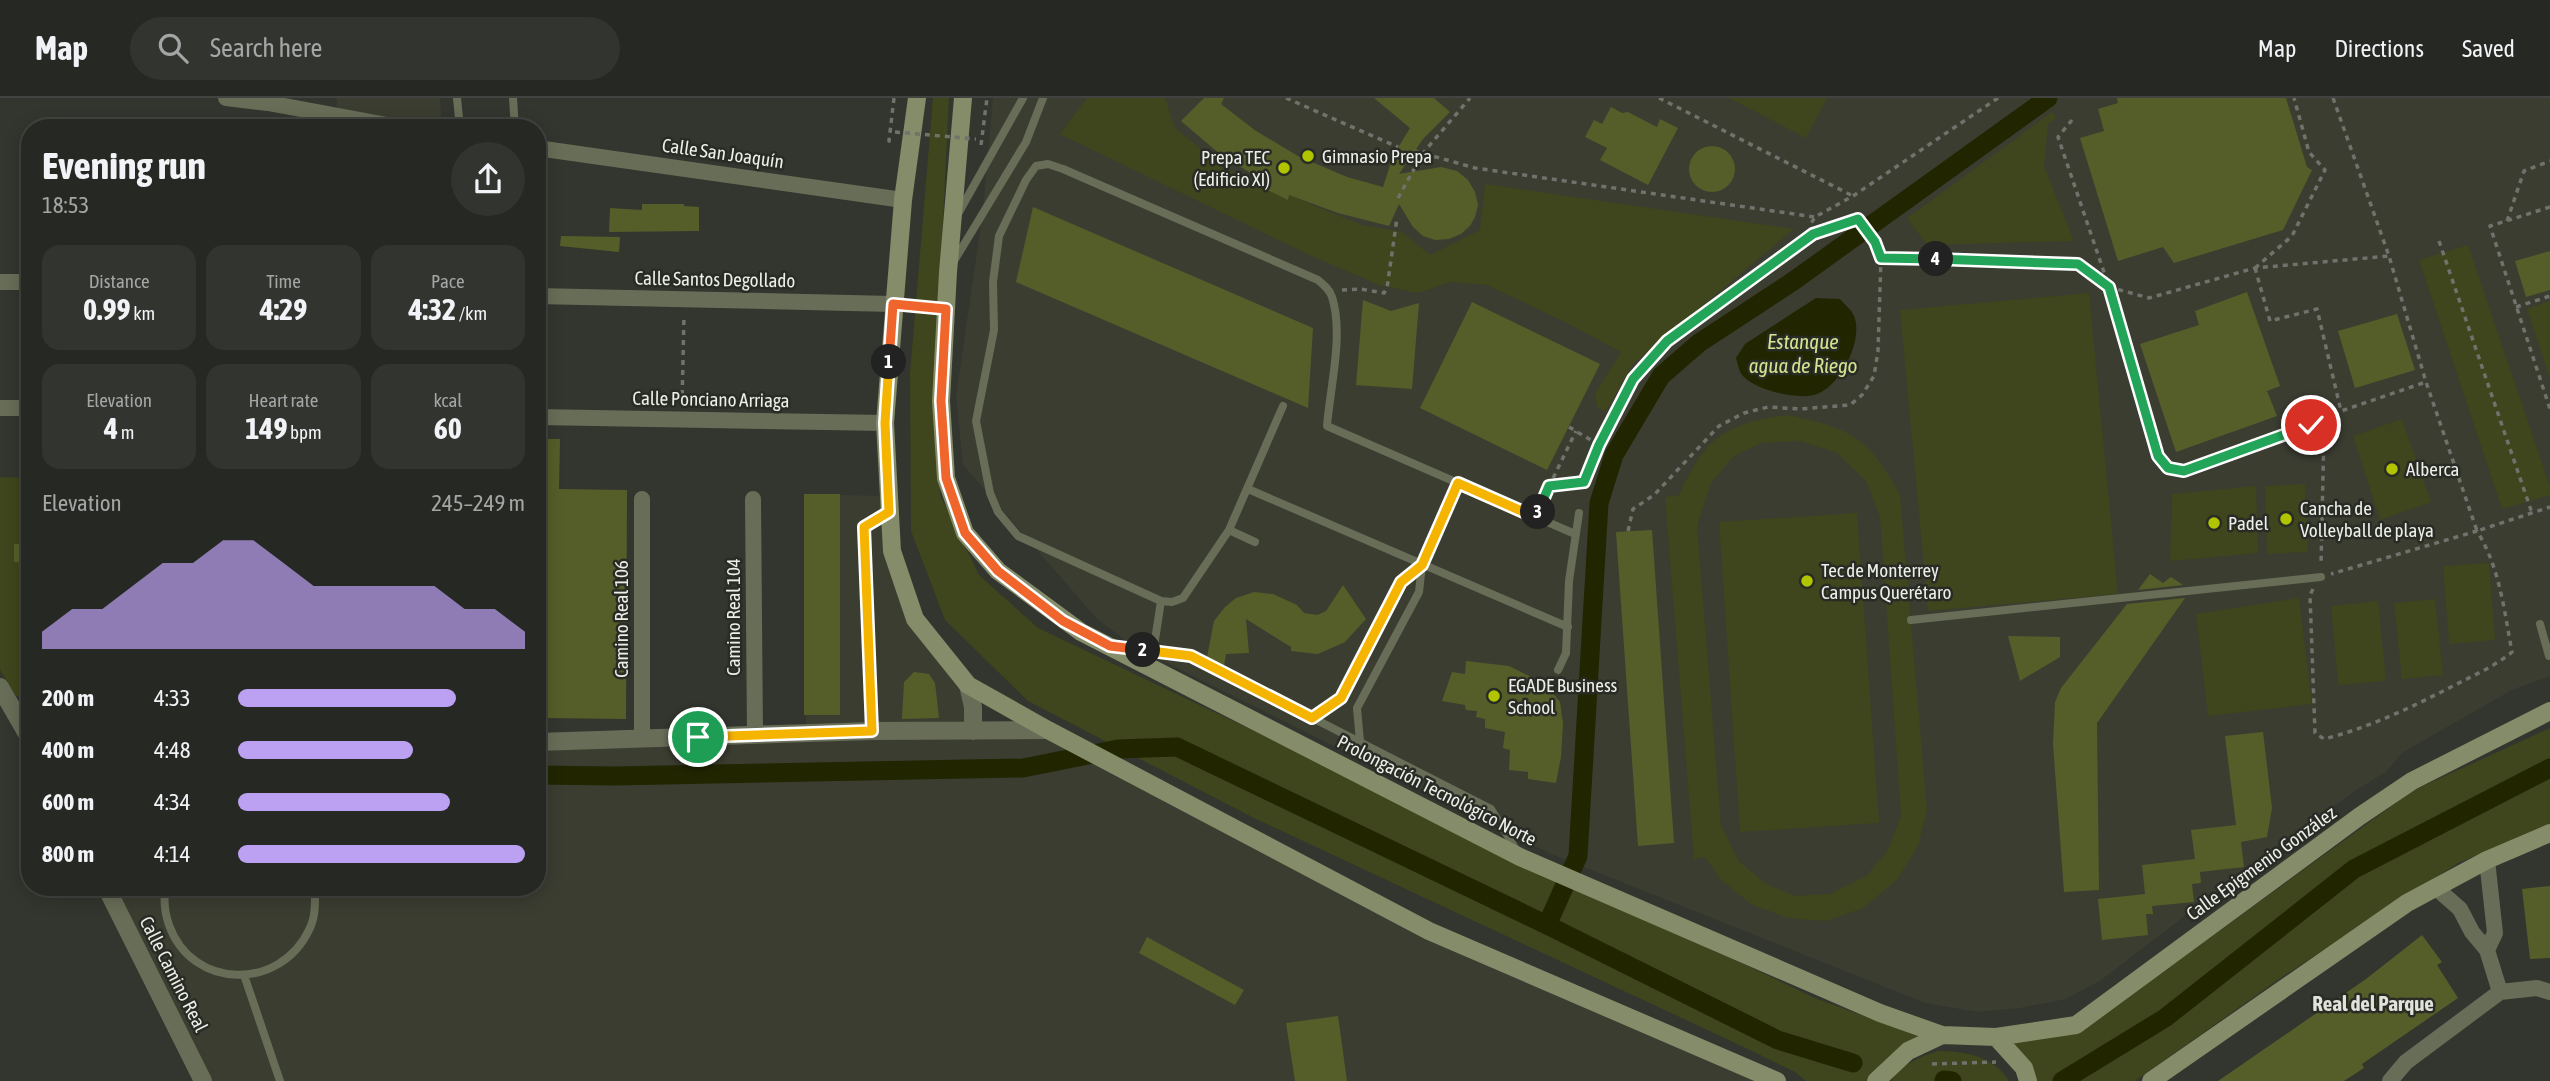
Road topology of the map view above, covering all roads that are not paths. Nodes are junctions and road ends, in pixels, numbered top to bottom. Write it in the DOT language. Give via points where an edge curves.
graph roads {
  1 [pos="226,98"];
  2 [pos="457,98"];
  3 [pos="513,98"];
  4 [pos="917,98"];
  5 [pos="962,98"];
  6 [pos="1023,98"];
  7 [pos="1043,98"];
  8 [pos="268,100"];
  9 [pos="360,119"];
  10 [pos="459,119"];
  11 [pos="514,119"];
  12 [pos="546,149"];
  13 [pos="903,200"];
  14 [pos="952,224"];
  15 [pos="948,272"];
  16 [pos="0,282"];
  17 [pos="21,282"];
  18 [pos="546,296"];
  19 [pos="893,304"];
  20 [pos="1283,406"];
  21 [pos="0,408"];
  22 [pos="21,408"];
  23 [pos="546,417"];
  24 [pos="885,423"];
  25 [pos="1458,483"];
  26 [pos="1248,489"];
  27 [pos="642,499"];
  28 [pos="753,499"];
  29 [pos="889,512"];
  30 [pos="1579,513"];
  31 [pos="1229,530"];
  32 [pos="1575,534"];
  33 [pos="1255,542"];
  34 [pos="1422,565"];
  35 [pos="2321,577"];
  36 [pos="1161,601"];
  37 [pos="1911,620"];
  38 [pos="1568,627"];
  39 [pos="2544,631"];
  40 [pos="2550,646"];
  41 [pos="1153,659"];
  42 [pos="2549,659"];
  43 [pos="1558,670"];
  44 [pos="968,685"];
  45 [pos="0,687"];
  46 [pos="2550,711"];
  47 [pos="21,716"];
  48 [pos="1312,718"];
  49 [pos="1048,730"];
  50 [pos="872,731"];
  51 [pos="973,731"];
  52 [pos="755,735"];
  53 [pos="642,739"];
  54 [pos="546,742"];
  55 [pos="1360,742"];
  56 [pos="2550,833"];
  57 [pos="1520,857"];
  58 [pos="2487,860"];
  59 [pos="2435,887"];
  60 [pos="110,896"];
  61 [pos="166,896"];
  62 [pos="315,896"];
  63 [pos="2487,950"];
  64 [pos="244,975"];
  65 [pos="2500,992"];
  66 [pos="2550,992"];
  67 [pos="1942,1035"];
  68 [pos="1996,1037"];
  69 [pos="203,1081"];
  70 [pos="280,1081"];
  71 [pos="1777,1081"];
  72 [pos="1876,1081"];
  73 [pos="2028,1081"];
  74 [pos="2151,1081"];
  75 [pos="2390,1081"];
  1 -- 8 [label="street"];
  2 -- 10 [label="lane"];
  3 -- 11 [label="lane"];
  4 -- 13 [label="main road"];
  5 -- 14 [label="main road, Prolongación Tecnológico Norte"];
  6 -- 14 [label="lane"];
  7 -- 15 [label="lane" via="1026,142"];
  8 -- 9 [label="street"];
  12 -- 13 [label="street, Calle San Joaquín"];
  13 -- 19 [label="main road"];
  14 -- 15 [label="main road, Prolongación Tecnológico Norte"];
  15 -- 41 [label="main road, Prolongación Tecnológico Norte" via="941,401 946,478 965,533 998,571 1063,621 1110,646"];
  16 -- 17 [label="street"];
  18 -- 19 [label="street, Calle Santos Degollado"];
  19 -- 24 [label="main road"];
  20 -- 26 [label="lane"];
  21 -- 22 [label="street"];
  23 -- 24 [label="street, Calle Ponciano Arriaga"];
  24 -- 29 [label="main road"];
  25 -- 32 [label="lane"];
  25 -- 34 [label="lane"];
  25 -- 36 [label="lane" via="1327,426 1337,330 1333,299 1318,280 1048,164 1036,166 999,236 993,282 994,330 976,421 990,493 998,512 1018,536"];
  26 -- 31 [label="lane"];
  26 -- 34 [label="lane"];
  27 -- 53 [label="street, Camino Real 106"];
  28 -- 52 [label="street, Camino Real 104"];
  29 -- 44 [label="main road" via="892,551 915,619"];
  29 -- 50 [label="lane" via="864,527"];
  30 -- 32 [label="lane"];
  31 -- 33 [label="lane"];
  31 -- 36 [label="lane" via="1183,598"];
  32 -- 38 [label="lane"];
  34 -- 38 [label="lane"];
  34 -- 48 [label="lane" via="1401,582 1341,698"];
  34 -- 55 [label="lane" via="1419,592 1357,708"];
  35 -- 37 [label="lane"];
  36 -- 41 [label="lane"];
  38 -- 43 [label="lane" via="1566,653"];
  39 -- 42 [label="lane"];
  40 -- 42 [label="lane"];
  41 -- 48 [label="lane" via="1191,656"];
  41 -- 57 [label="main road, Prolongación Tecnológico Norte"];
  44 -- 49 [label="main road"];
  44 -- 51 [label="street"];
  45 -- 47 [label="street"];
  46 -- 68 [label="main road, Calle Epigmenio González" via="2412,780 2076,1025"];
  48 -- 55 [label="lane"];
  49 -- 51 [label="street"];
  49 -- 71 [label="main road" via="1429,931"];
  50 -- 51 [label="street"];
  50 -- 52 [label="street"];
  52 -- 53 [label="street"];
  53 -- 54 [label="street"];
  55 -- 57 [label="lane" via="1491,809"];
  56 -- 58 [label="main road"];
  57 -- 67 [label="main road, Prolongación Tecnológico Norte" via="1880,1013"];
  58 -- 59 [label="main road"];
  58 -- 63 [label="street" via="2494,933"];
  59 -- 63 [label="street" via="2460,909"];
  59 -- 74 [label="main road"];
  60 -- 69 [label="street, Calle Camino Real"];
  61 -- 64 [label="lane" via="166,914 185,952 222,973"];
  62 -- 64 [label="lane" via="311,928 300,946 265,971"];
  63 -- 65 [label="street"];
  64 -- 70 [label="lane"];
  65 -- 66 [label="street" via="2537,988"];
  65 -- 75 [label="street" via="2406,1062"];
  67 -- 68 [label="main road, Calle Epigmenio González"];
  67 -- 72 [label="main road" via="1908,1051"];
  68 -- 73 [label="main road" via="2024,1068"];
}
